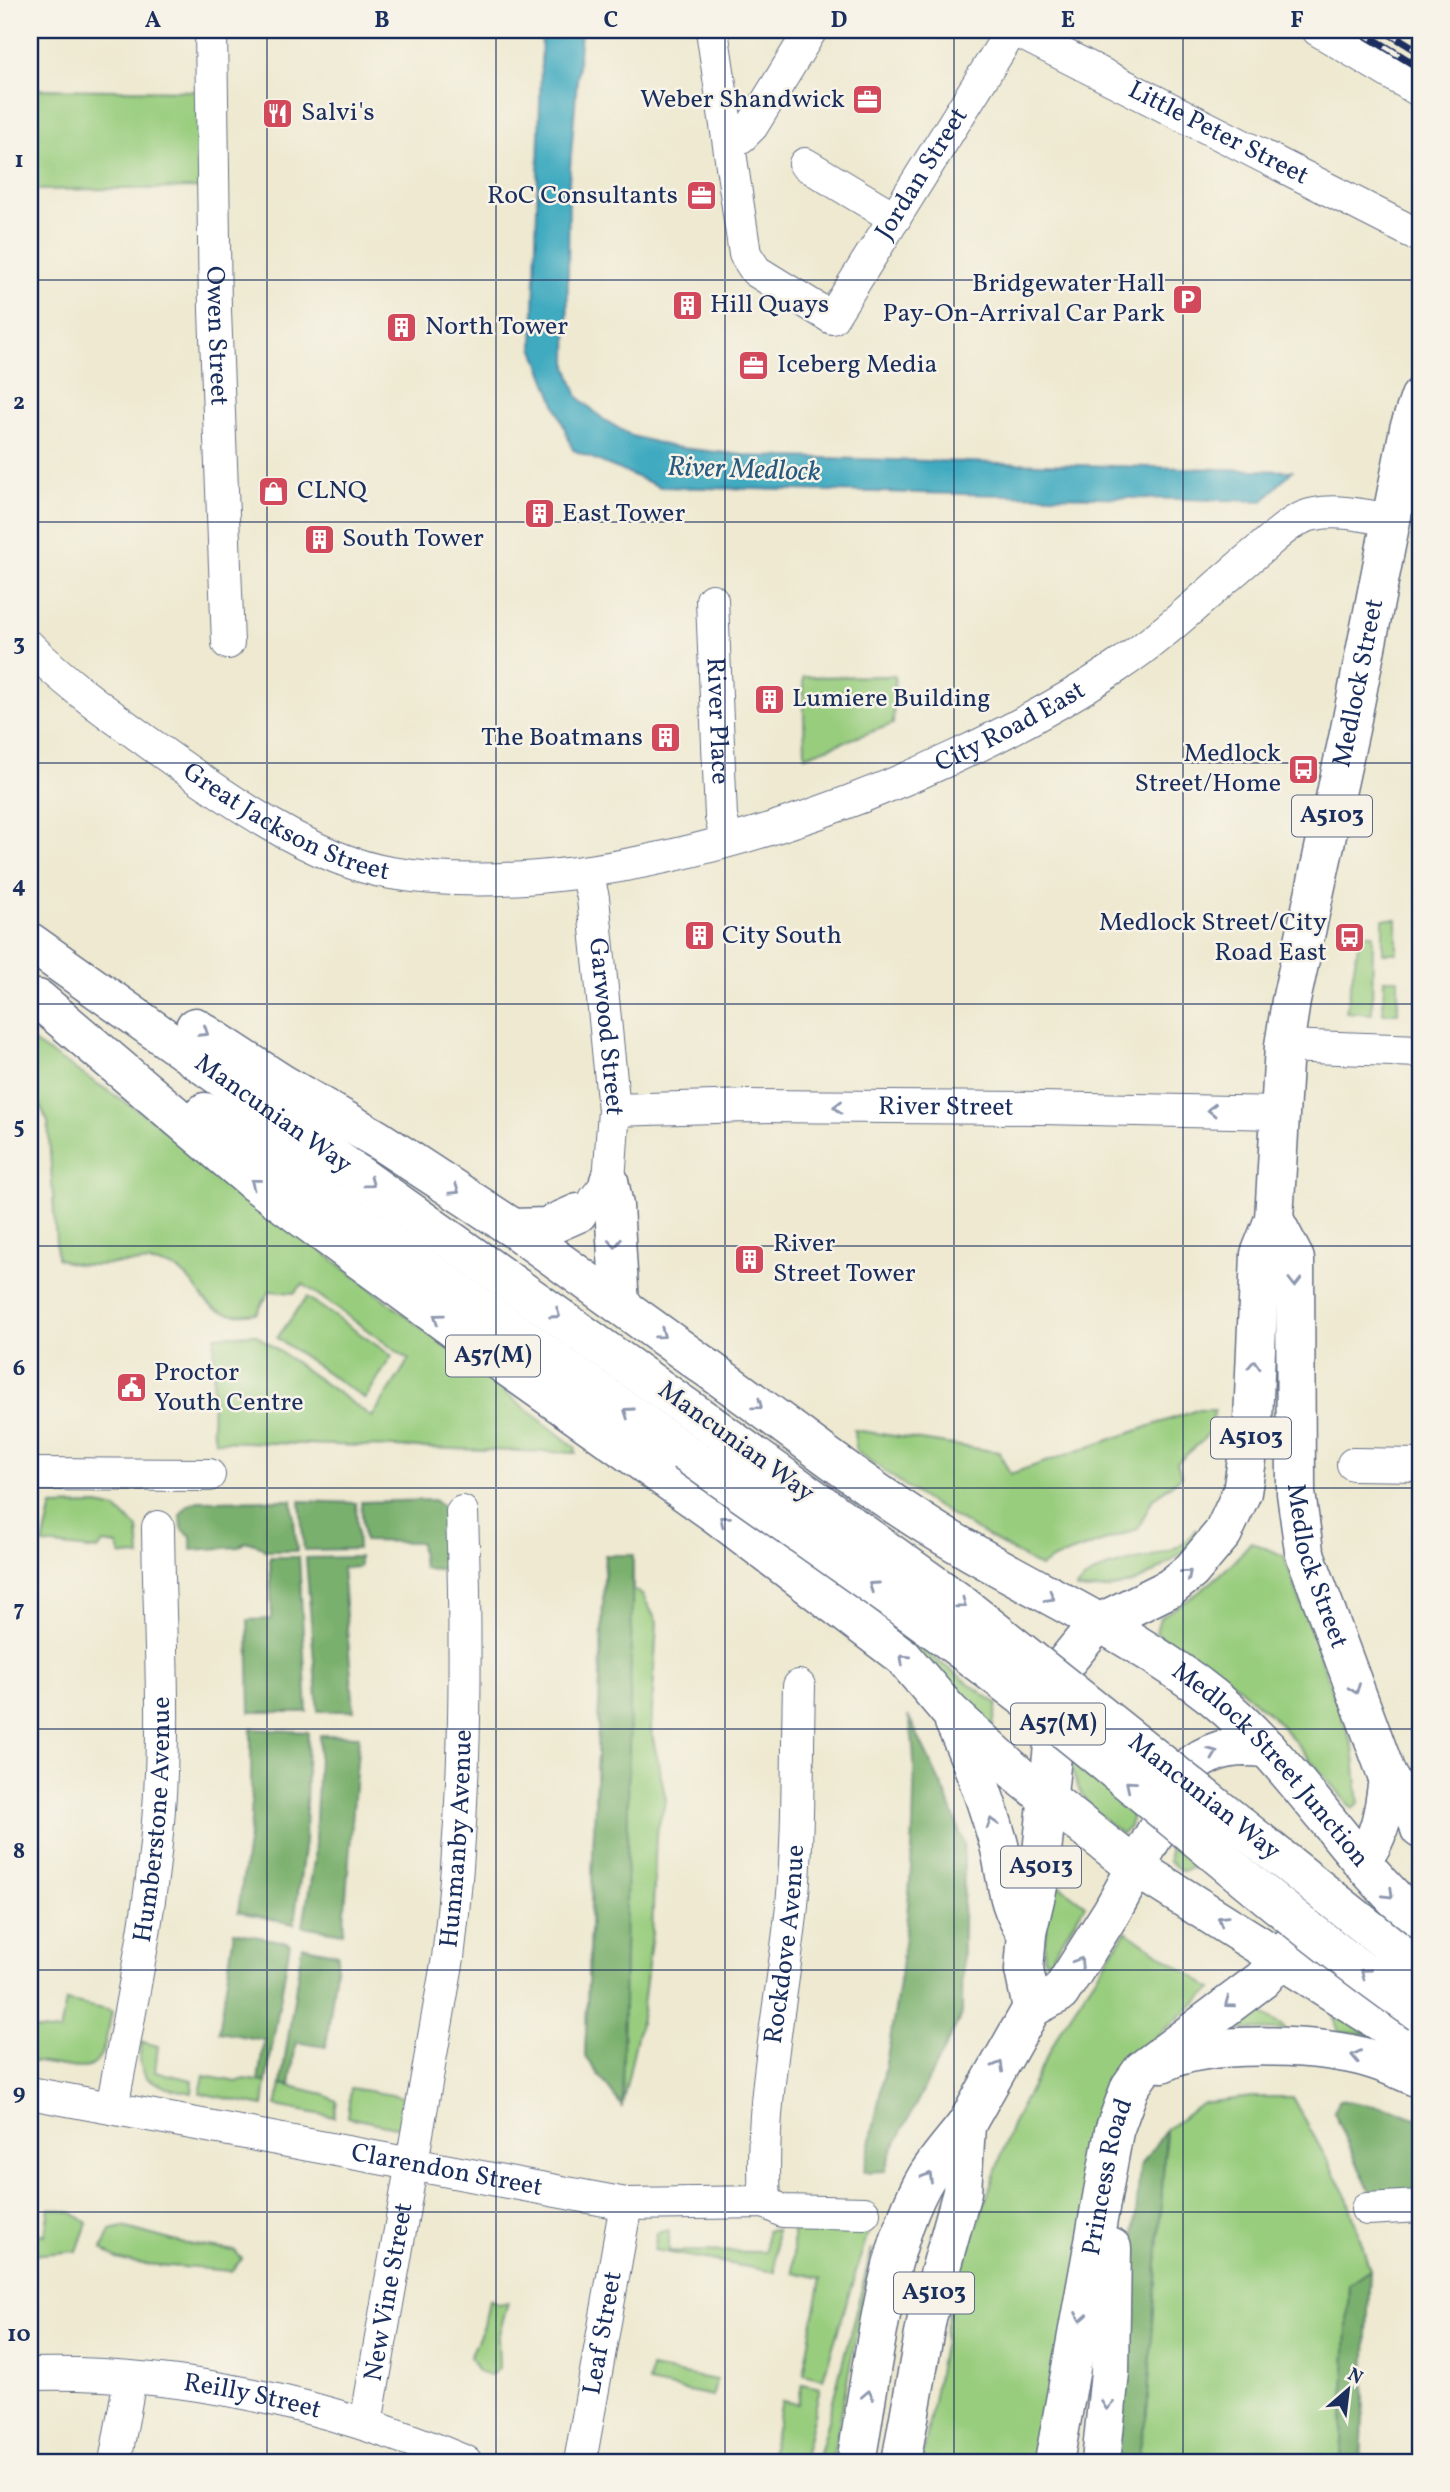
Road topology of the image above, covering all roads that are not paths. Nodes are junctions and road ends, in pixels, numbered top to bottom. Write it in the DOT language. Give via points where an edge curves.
graph roads {
  1 [pos="211,30"];
  2 [pos="712,30"];
  3 [pos="811,30"];
  4 [pos="1014,30"];
  5 [pos="1319,30"];
  6 [pos="1420,91"];
  7 [pos="729,140"];
  8 [pos="805,164"];
  9 [pos="895,218"];
  10 [pos="1420,236"];
  11 [pos="1420,397"];
  12 [pos="1391,520"];
  13 [pos="712,600"];
  14 [pos="228,643"];
  15 [pos="30,646"];
  16 [pos="727,841"];
  17 [pos="587,872"];
  18 [pos="32,944"];
  19 [pos="34,996"];
  20 [pos="1284,1046"];
  21 [pos="1420,1051"];
  22 [pos="614,1110"];
  23 [pos="1280,1113"];
  24 [pos="609,1181"];
  25 [pos="578,1213"];
  26 [pos="1274,1219"];
  27 [pos="513,1228"];
  28 [pos="620,1305"];
  29 [pos="1353,1464"];
  30 [pos="1420,1465"];
  31 [pos="30,1474"];
  32 [pos="209,1475"];
  33 [pos="462,1512"];
  34 [pos="159,1527"];
  35 [pos="1113,1617"];
  36 [pos="799,1686"];
  37 [pos="948,1710"];
  38 [pos="1267,1748"];
  39 [pos="1388,1778"];
  40 [pos="1048,1799"];
  41 [pos="1420,1829"];
  42 [pos="1361,1861"];
  43 [pos="1135,1867"];
  44 [pos="1420,1923"];
  45 [pos="1027,1933"];
  46 [pos="1279,1957"];
  47 [pos="1420,1969"];
  48 [pos="1032,2008"];
  49 [pos="1420,2013"];
  50 [pos="1420,2047"];
  51 [pos="1420,2079"];
  52 [pos="1130,2087"];
  53 [pos="30,2093"];
  54 [pos="112,2108"];
  55 [pos="966,2125"];
  56 [pos="1110,2153"];
  57 [pos="413,2162"];
  58 [pos="765,2202"];
  59 [pos="626,2204"];
  60 [pos="1420,2206"];
  61 [pos="1367,2209"];
  62 [pos="864,2213"];
  63 [pos="30,2374"];
  64 [pos="130,2379"];
  65 [pos="366,2423"];
  66 [pos="116,2462"];
  67 [pos="466,2462"];
  68 [pos="580,2462"];
  69 [pos="856,2462"];
  70 [pos="901,2462"];
  71 [pos="1054,2462"];
  72 [pos="1101,2462"];
  1 -- 14 [label="street, Owen Street" via="215,311"];
  2 -- 7 [label="street"];
  3 -- 7 [label="street" via="752,126 741,137"];
  4 -- 9 [label="street, Jordan Street"];
  4 -- 10 [label="street, Little Peter Street"];
  5 -- 6 [label="street"];
  7 -- 9 [label="street, Jordan Street" via="745,254 756,271 832,318"];
  8 -- 9 [label="street"];
  11 -- 12 [label="main road, Medlock Street / A5103"];
  12 -- 16 [label="street, City Road East" via="1341,513 1291,523 1141,651 999,737 912,776"];
  12 -- 20 [label="main road, Medlock Street / A5103"];
  13 -- 16 [label="street, River Place" via="721,817"];
  15 -- 17 [label="street, Great Jackson Street" via="105,711 209,786 258,818 342,857 388,873 487,881"];
  16 -- 17 [label="street, City Road East"];
  17 -- 22 [label="street, Garwood Street"];
  18 -- 27 [label="main road, A57(M), one-way" via="142,992"];
  18 -- 47 [label="main road, Mancunian Way / A57(M), one-way, bridge" via="971,1611"];
  37 -- 19 [label="main road, A57(M), one-way" via="903,1657 714,1513 255,1183"];
  49 -- 19 [label="main road, Mancunian Way / A57(M), one-way, bridge" via="1291,1916 947,1638 258,1149"];
  20 -- 21 [label="street"];
  20 -- 23 [label="main road, Medlock Street / A5103"];
  23 -- 22 [label="street, River Street, one-way" via="748,1106"];
  22 -- 24 [label="street, Garwood Street"];
  23 -- 26 [label="main road, Medlock Street / A5103"];
  24 -- 25 [label="street"];
  24 -- 28 [label="main road, one-way"];
  25 -- 27 [label="main road" via="546,1227"];
  35 -- 26 [label="main road, Medlock Street / A5103, one-way" via="1170,1588 1207,1554 1223,1533 1242,1492 1253,1420 1260,1254"];
  26 -- 39 [label="main road, Medlock Street / A5103, one-way" via="1295,1259 1296,1493 1304,1550"];
  27 -- 28 [label="main road, A57(M)"];
  28 -- 35 [label="main road, Medlock Street Junction / A57(M), one-way" via="930,1528"];
  29 -- 30 [label="street"];
  31 -- 32 [label="street"];
  33 -- 57 [label="street, Hunmanby Avenue" via="462,1824 449,1958"];
  34 -- 54 [label="street, Humberstone Avenue" via="159,1818 150,1897"];
  35 -- 38 [label="main road, Medlock Street Junction"];
  35 -- 40 [label="main road, A5013" via="1061,1668"];
  36 -- 58 [label="street, Rockdove Avenue" via="796,1840 785,1968 761,2147"];
  37 -- 40 [label="main road, A57(M)"];
  45 -- 37 [label="main road, A57(M), one-way" via="1010,1904 985,1798"];
  38 -- 42 [label="main road, Medlock Street Junction"];
  43 -- 38 [label="main road, A5103, one-way" via="1193,1764 1212,1751"];
  39 -- 41 [label="main road"];
  39 -- 42 [label="main road, Medlock Street / A5103" via="1373,1846"];
  40 -- 43 [label="main road"];
  40 -- 45 [label="main road, A5013" via="1039,1882"];
  42 -- 44 [label="main road, one-way"];
  42 -- 46 [label="main road, Medlock Street Junction / A5103"];
  46 -- 43 [label="main road, one-way"];
  48 -- 43 [label="main road, A5103, one-way" via="1060,1993"];
  45 -- 48 [label="main road" via="1024,1970"];
  46 -- 50 [label="main road"];
  46 -- 52 [label="main road, Princess Road / A5103, one-way" via="1264,1979 1165,2050"];
  55 -- 48 [label="main road, A5103, one-way"];
  51 -- 52 [label="main road, one-way" via="1359,2056 1241,2047 1194,2050 1167,2061"];
  52 -- 56 [label="main road, Princess Road / A5103"];
  53 -- 54 [label="street, Clarendon Street"];
  54 -- 57 [label="street, Clarendon Street"];
  69 -- 55 [label="main road, one-way" via="891,2270 902,2235 926,2177"];
  55 -- 70 [label="main road, A5103" via="962,2192 927,2318"];
  56 -- 71 [label="main road, Princess Road / A5103, one-way"];
  56 -- 72 [label="main road, one-way" via="1110,2372"];
  57 -- 59 [label="street, Clarendon Street"];
  57 -- 65 [label="street, New Vine Street"];
  58 -- 59 [label="street, Clarendon Street"];
  58 -- 62 [label="street, Clarendon Street" via="783,2211"];
  59 -- 68 [label="street, Leaf Street"];
  60 -- 61 [label="street"];
  63 -- 64 [label="street, Reilly Street"];
  64 -- 65 [label="street, Reilly Street" via="247,2393"];
  64 -- 66 [label="street"];
  65 -- 67 [label="street, Reilly Street"];
}
